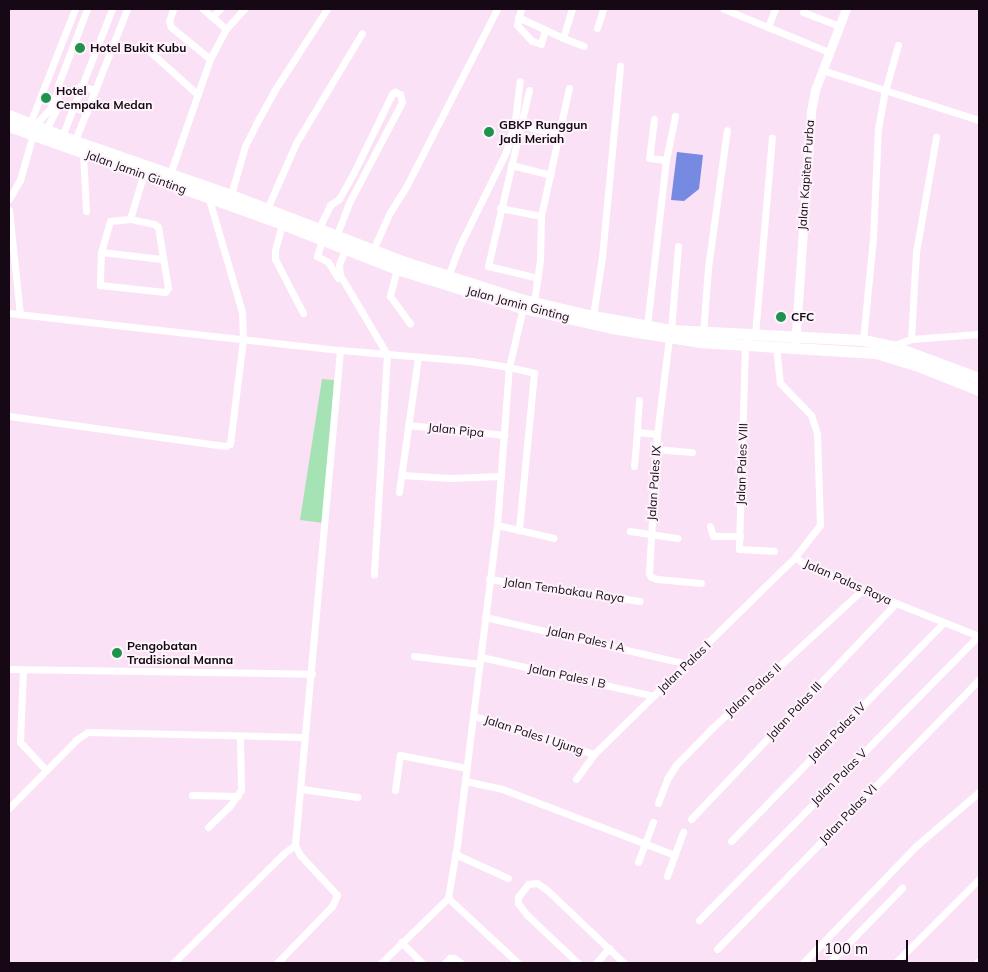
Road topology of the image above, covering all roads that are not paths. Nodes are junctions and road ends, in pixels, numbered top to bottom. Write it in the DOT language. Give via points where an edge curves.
graph roads {
  1 [pos="75,9"];
  2 [pos="87,9"];
  3 [pos="112,9"];
  4 [pos="127,9"];
  5 [pos="173,9"];
  6 [pos="203,9"];
  7 [pos="220,9"];
  8 [pos="244,9"];
  9 [pos="327,9"];
  10 [pos="497,9"];
  11 [pos="521,9"];
  12 [pos="572,9"];
  13 [pos="603,9"];
  14 [pos="724,9"];
  15 [pos="775,9"];
  16 [pos="846,9"];
  17 [pos="804,12"];
  18 [pos="212,16"];
  19 [pos="518,17"];
  20 [pos="839,26"];
  21 [pos="768,27"];
  22 [pos="597,28"];
  23 [pos="226,29"];
  24 [pos="545,30"];
  25 [pos="362,33"];
  26 [pos="563,38"];
  27 [pos="898,45"];
  28 [pos="584,46"];
  29 [pos="146,48"];
  30 [pos="828,52"];
  31 [pos="210,59"];
  32 [pos="620,66"];
  33 [pos="822,70"];
  34 [pos="520,81"];
  35 [pos="80,86"];
  36 [pos="569,88"];
  37 [pos="58,90"];
  38 [pos="94,90"];
  39 [pos="529,90"];
  40 [pos="885,91"];
  41 [pos="197,94"];
  42 [pos="72,107"];
  43 [pos="87,112"];
  44 [pos="9,115"];
  45 [pos="381,115"];
  46 [pos="675,116"];
  47 [pos="654,119"];
  48 [pos="979,120"];
  49 [pos="392,121"];
  50 [pos="520,125"];
  51 [pos="9,126"];
  52 [pos="32,127"];
  53 [pos="46,129"];
  54 [pos="727,130"];
  55 [pos="372,134"];
  56 [pos="559,134"];
  57 [pos="936,137"];
  58 [pos="772,138"];
  59 [pos="383,139"];
  60 [pos="60,140"];
  61 [pos="77,148"];
  62 [pos="362,155"];
  63 [pos="372,159"];
  64 [pos="666,160"];
  65 [pos="511,165"];
  66 [pos="170,174"];
  67 [pos="353,174"];
  68 [pos="551,175"];
  69 [pos="142,176"];
  70 [pos="362,178"];
  71 [pos="9,199"];
  72 [pos="209,199"];
  73 [pos="339,199"];
  74 [pos="229,200"];
  75 [pos="349,203"];
  76 [pos="500,208"];
  77 [pos="267,209"];
  78 [pos="9,210"];
  79 [pos="86,211"];
  80 [pos="541,216"];
  81 [pos="130,219"];
  82 [pos="282,224"];
  83 [pos="318,228"];
  84 [pos="337,235"];
  85 [pos="322,240"];
  86 [pos="678,246"];
  87 [pos="346,249"];
  88 [pos="373,250"];
  89 [pos="101,252"];
  90 [pos="162,259"];
  91 [pos="397,269"];
  92 [pos="448,276"];
  93 [pos="538,278"];
  94 [pos="534,302"];
  95 [pos="521,304"];
  96 [pos="9,313"];
  97 [pos="303,313"];
  98 [pos="20,314"];
  99 [pos="593,316"];
  100 [pos="410,324"];
  101 [pos="647,326"];
  102 [pos="703,333"];
  103 [pos="670,334"];
  104 [pos="979,334"];
  105 [pos="755,335"];
  106 [pos="911,339"];
  107 [pos="243,340"];
  108 [pos="863,340"];
  109 [pos="795,342"];
  110 [pos="745,345"];
  111 [pos="776,346"];
  112 [pos="892,346"];
  113 [pos="340,350"];
  114 [pos="385,354"];
  115 [pos="418,357"];
  116 [pos="509,367"];
  117 [pos="979,378"];
  118 [pos="979,390"];
  119 [pos="639,400"];
  120 [pos="9,416"];
  121 [pos="408,425"];
  122 [pos="637,432"];
  123 [pos="657,434"];
  124 [pos="504,435"];
  125 [pos="656,449"];
  126 [pos="692,452"];
  127 [pos="634,466"];
  128 [pos="402,475"];
  129 [pos="501,476"];
  130 [pos="399,492"];
  131 [pos="498,525"];
  132 [pos="710,526"];
  133 [pos="519,530"];
  134 [pos="630,531"];
  135 [pos="650,534"];
  136 [pos="740,536"];
  137 [pos="554,538"];
  138 [pos="676,538"];
  139 [pos="774,551"];
  140 [pos="795,557"];
  141 [pos="374,575"];
  142 [pos="490,579"];
  143 [pos="701,583"];
  144 [pos="862,589"];
  145 [pos="639,601"];
  146 [pos="896,603"];
  147 [pos="485,616"];
  148 [pos="944,622"];
  149 [pos="979,635"];
  150 [pos="414,656"];
  151 [pos="480,660"];
  152 [pos="687,664"];
  153 [pos="9,669"];
  154 [pos="23,670"];
  155 [pos="312,674"];
  156 [pos="979,680"];
  157 [pos="654,696"];
  158 [pos="474,716"];
  159 [pos="240,736"];
  160 [pos="305,737"];
  161 [pos="594,754"];
  162 [pos="467,768"];
  163 [pos="46,770"];
  164 [pos="576,779"];
  165 [pos="465,781"];
  166 [pos="302,789"];
  167 [pos="395,790"];
  168 [pos="979,792"];
  169 [pos="192,795"];
  170 [pos="238,796"];
  171 [pos="357,797"];
  172 [pos="658,803"];
  173 [pos="9,808"];
  174 [pos="691,819"];
  175 [pos="652,822"];
  176 [pos="208,828"];
  177 [pos="683,832"];
  178 [pos="731,842"];
  179 [pos="645,844"];
  180 [pos="295,845"];
  181 [pos="456,854"];
  182 [pos="675,855"];
  183 [pos="638,862"];
  184 [pos="667,876"];
  185 [pos="508,878"];
  186 [pos="979,879"];
  187 [pos="902,888"];
  188 [pos="448,898"];
  189 [pos="699,920"];
  190 [pos="401,942"];
  191 [pos="608,948"];
  192 [pos="717,949"];
  193 [pos="173,963"];
  194 [pos="276,963"];
  195 [pos="381,963"];
  196 [pos="422,963"];
  197 [pos="445,963"];
  198 [pos="461,963"];
  199 [pos="518,963"];
  200 [pos="578,963"];
  201 [pos="596,963"];
  202 [pos="624,963"];
  203 [pos="803,963"];
  204 [pos="829,963"];
  205 [pos="895,963"];
  1 -- 52 [label="street"];
  2 -- 37 [label="street"];
  3 -- 35 [label="street"];
  4 -- 38 [label="street, Jalan Jamin Ginting"];
  5 -- 31 [label="street" via="169,21 171,27"];
  6 -- 18 [label="street"];
  7 -- 18 [label="street"];
  8 -- 23 [label="street"];
  9 -- 74 [label="street" via="256,124 245,146"];
  10 -- 88 [label="street"];
  11 -- 19 [label="street"];
  12 -- 26 [label="street"];
  13 -- 22 [label="street"];
  14 -- 21 [label="street"];
  15 -- 21 [label="street"];
  16 -- 20 [label="street, Jalan Kapiten Purba"];
  17 -- 20 [label="street"];
  18 -- 23 [label="street"];
  19 -- 24 [label="street"];
  19 -- 24 [label="street" via="518,27 537,45 541,44"];
  20 -- 30 [label="street, Jalan Kapiten Purba"];
  21 -- 30 [label="street"];
  23 -- 31 [label="street"];
  24 -- 26 [label="street"];
  25 -- 77 [label="street" via="296,142"];
  26 -- 28 [label="street"];
  27 -- 40 [label="street"];
  29 -- 41 [label="street"];
  30 -- 33 [label="street, Jalan Kapiten Purba"];
  31 -- 41 [label="street"];
  32 -- 99 [label="street" via="602,257"];
  33 -- 40 [label="street"];
  33 -- 109 [label="street, Jalan Kapiten Purba" via="811,111"];
  34 -- 92 [label="street" via="515,120 506,152"];
  35 -- 38 [label="street"];
  35 -- 42 [label="street"];
  36 -- 56 [label="street"];
  37 -- 52 [label="street" via="50,109"];
  37 -- 53 [label="street" via="58,108"];
  38 -- 43 [label="street, Jalan Jamin Ginting"];
  39 -- 50 [label="street"];
  40 -- 48 [label="street"];
  40 -- 108 [label="street" via="878,129 873,238"];
  41 -- 66 [label="street"];
  42 -- 43 [label="street"];
  42 -- 60 [label="street"];
  43 -- 61 [label="street, Jalan Jamin Ginting"];
  44 -- 52 [label="highway, Jalan Jamin Ginting"];
  45 -- 49 [label="street"];
  45 -- 49 [label="street" via="393,93 400,94 402,102"];
  45 -- 55 [label="street"];
  46 -- 64 [label="street"];
  47 -- 64 [label="street" via="649,158"];
  49 -- 59 [label="street"];
  50 -- 56 [label="street"];
  50 -- 65 [label="street"];
  51 -- 52 [label="highway, Jalan Jamin Ginting"];
  52 -- 53 [label="highway, Jalan Jamin Ginting"];
  52 -- 60 [label="highway, Jalan Jamin Ginting"];
  52 -- 71 [label="street" via="20,180"];
  53 -- 60 [label="highway, Jalan Jamin Ginting"];
  54 -- 102 [label="street" via="708,268"];
  55 -- 59 [label="street"];
  55 -- 62 [label="street"];
  56 -- 68 [label="street"];
  57 -- 106 [label="street" via="916,252"];
  58 -- 105 [label="street"];
  59 -- 63 [label="street"];
  60 -- 61 [label="highway, Jalan Jamin Ginting"];
  61 -- 66 [label="highway, Jalan Jamin Ginting"];
  61 -- 69 [label="highway, Jalan Jamin Ginting"];
  61 -- 79 [label="street"];
  62 -- 63 [label="street"];
  62 -- 67 [label="street"];
  63 -- 70 [label="street"];
  64 -- 101 [label="street"];
  65 -- 68 [label="street"];
  65 -- 76 [label="street"];
  66 -- 74 [label="highway, Jalan Jamin Ginting"];
  67 -- 70 [label="street"];
  67 -- 73 [label="street"];
  68 -- 80 [label="street"];
  69 -- 72 [label="highway, Jalan Jamin Ginting"];
  69 -- 81 [label="street"];
  70 -- 75 [label="street"];
  72 -- 74 [label="highway, Jalan Jamin Ginting"];
  72 -- 107 [label="street" via="242,312"];
  73 -- 75 [label="street"];
  73 -- 83 [label="street" via="330,206"];
  74 -- 77 [label="highway, Jalan Jamin Ginting"];
  74 -- 82 [label="highway, Jalan Jamin Ginting"];
  75 -- 84 [label="street"];
  76 -- 80 [label="street"];
  76 -- 93 [label="street" via="488,266"];
  77 -- 83 [label="highway, Jalan Jamin Ginting"];
  78 -- 98 [label="street"];
  80 -- 93 [label="street"];
  81 -- 89 [label="street" via="110,220"];
  81 -- 90 [label="street" via="157,226"];
  82 -- 85 [label="highway, Jalan Jamin Ginting"];
  82 -- 97 [label="street" via="275,260"];
  83 -- 84 [label="highway, Jalan Jamin Ginting"];
  84 -- 88 [label="highway, Jalan Jamin Ginting"];
  85 -- 87 [label="highway, Jalan Jamin Ginting"];
  85 -- 114 [label="street" via="318,257 329,263"];
  86 -- 103 [label="street, Jalan Pales IX"];
  87 -- 91 [label="highway, Jalan Jamin Ginting"];
  87 -- 114 [label="street" via="339,266 340,274"];
  88 -- 92 [label="highway, Jalan Jamin Ginting"];
  89 -- 90 [label="street"];
  89 -- 90 [label="street" via="99,282 102,287 165,292 168,288"];
  91 -- 95 [label="highway, Jalan Jamin Ginting"];
  91 -- 100 [label="street" via="390,296"];
  92 -- 95 [label="highway, Jalan Jamin Ginting"];
  93 -- 94 [label="street"];
  94 -- 95 [label="highway, Jalan Jamin Ginting"];
  94 -- 99 [label="highway, Jalan Jamin Ginting"];
  95 -- 103 [label="highway, Jalan Jamin Ginting" via="612,328"];
  95 -- 116 [label="street"];
  96 -- 98 [label="street"];
  98 -- 107 [label="street"];
  99 -- 101 [label="highway, Jalan Jamin Ginting"];
  101 -- 103 [label="highway, Jalan Jamin Ginting"];
  102 -- 103 [label="highway, Jalan Jamin Ginting"];
  102 -- 105 [label="highway, Jalan Jamin Ginting"];
  103 -- 110 [label="highway, Jalan Jamin Ginting"];
  103 -- 123 [label="street, Jalan Pales IX"];
  104 -- 106 [label="street"];
  105 -- 109 [label="highway, Jalan Jamin Ginting"];
  106 -- 112 [label="street"];
  107 -- 113 [label="street"];
  107 -- 120 [label="street" via="231,443 227,446"];
  108 -- 109 [label="highway, Jalan Jamin Ginting"];
  108 -- 112 [label="highway, Jalan Jamin Ginting"];
  109 -- 111 [label="highway, Jalan Jamin Ginting"];
  109 -- 118 [label="highway, Jalan Jamin Ginting" via="876,353"];
  110 -- 111 [label="highway, Jalan Jamin Ginting"];
  110 -- 136 [label="street, Jalan Pales VIII"];
  111 -- 140 [label="street, Jalan Palas Raya" via="780,383 811,415 817,434 820,525"];
  112 -- 117 [label="highway, Jalan Jamin Ginting"];
  113 -- 114 [label="street"];
  113 -- 155 [label="street"];
  114 -- 115 [label="street"];
  114 -- 141 [label="street"];
  115 -- 116 [label="street"];
  115 -- 121 [label="street"];
  116 -- 124 [label="street"];
  116 -- 133 [label="street" via="532,372 535,376"];
  119 -- 122 [label="street"];
  121 -- 124 [label="street, Jalan Pipa"];
  121 -- 128 [label="street"];
  122 -- 123 [label="street"];
  122 -- 127 [label="street"];
  123 -- 125 [label="street, Jalan Pales IX"];
  124 -- 129 [label="street"];
  125 -- 126 [label="street"];
  125 -- 135 [label="street, Jalan Pales IX"];
  128 -- 129 [label="street" via="450,478"];
  128 -- 130 [label="street"];
  129 -- 131 [label="street"];
  131 -- 133 [label="street"];
  131 -- 142 [label="street"];
  132 -- 136 [label="street" via="713,536"];
  133 -- 137 [label="street"];
  134 -- 135 [label="street"];
  135 -- 138 [label="street"];
  135 -- 143 [label="street, Jalan Pales IX" via="648,573 651,577"];
  136 -- 139 [label="street" via="738,549"];
  140 -- 144 [label="street, Jalan Palas Raya"];
  140 -- 152 [label="street, Jalan Palas I"];
  142 -- 145 [label="street, Jalan Tembakau Raya"];
  142 -- 147 [label="street"];
  144 -- 146 [label="street, Jalan Palas Raya"];
  144 -- 172 [label="street, Jalan Palas II" via="676,765 666,779"];
  146 -- 148 [label="street, Jalan Palas Raya"];
  146 -- 174 [label="street, Jalan Palas III"];
  147 -- 151 [label="street"];
  147 -- 152 [label="street, Jalan Pales I A"];
  148 -- 149 [label="street, Jalan Palas Raya"];
  148 -- 178 [label="street, Jalan Palas IV"];
  149 -- 189 [label="street, Jalan Palas V"];
  150 -- 151 [label="street, Jalan Pales I B"];
  151 -- 157 [label="street, Jalan Pales I B"];
  151 -- 158 [label="street"];
  152 -- 157 [label="street, Jalan Palas I"];
  153 -- 154 [label="street"];
  154 -- 155 [label="street"];
  154 -- 163 [label="street" via="20,742"];
  155 -- 160 [label="street"];
  156 -- 192 [label="street, Jalan Palas VI"];
  157 -- 161 [label="street, Jalan Palas I"];
  158 -- 161 [label="street, Jalan Pales I Ujung"];
  158 -- 162 [label="street"];
  159 -- 160 [label="street"];
  159 -- 163 [label="street" via="88,732"];
  159 -- 170 [label="street"];
  160 -- 166 [label="street"];
  161 -- 164 [label="street, Jalan Palas I"];
  162 -- 165 [label="street"];
  162 -- 167 [label="street" via="400,755"];
  163 -- 173 [label="street"];
  165 -- 179 [label="street" via="502,789"];
  165 -- 181 [label="street"];
  166 -- 171 [label="street"];
  166 -- 180 [label="street"];
  168 -- 203 [label="street" via="916,846"];
  169 -- 170 [label="street"];
  170 -- 176 [label="street"];
  175 -- 179 [label="street"];
  177 -- 182 [label="street"];
  179 -- 182 [label="street"];
  179 -- 183 [label="street"];
  180 -- 193 [label="street" via="282,854"];
  180 -- 194 [label="street" via="300,855 337,895 332,906"];
  181 -- 185 [label="street"];
  181 -- 188 [label="street"];
  182 -- 184 [label="street"];
  186 -- 205 [label="street"];
  187 -- 204 [label="street"];
  188 -- 190 [label="street"];
  188 -- 199 [label="street"];
  190 -- 195 [label="street"];
  190 -- 196 [label="street"];
  191 -- 200 [label="street" via="547,890 537,883 528,884 518,897 518,903"];
  191 -- 201 [label="street"];
  191 -- 202 [label="street"];
  197 -- 198 [label="street" via="454,958"];
}
